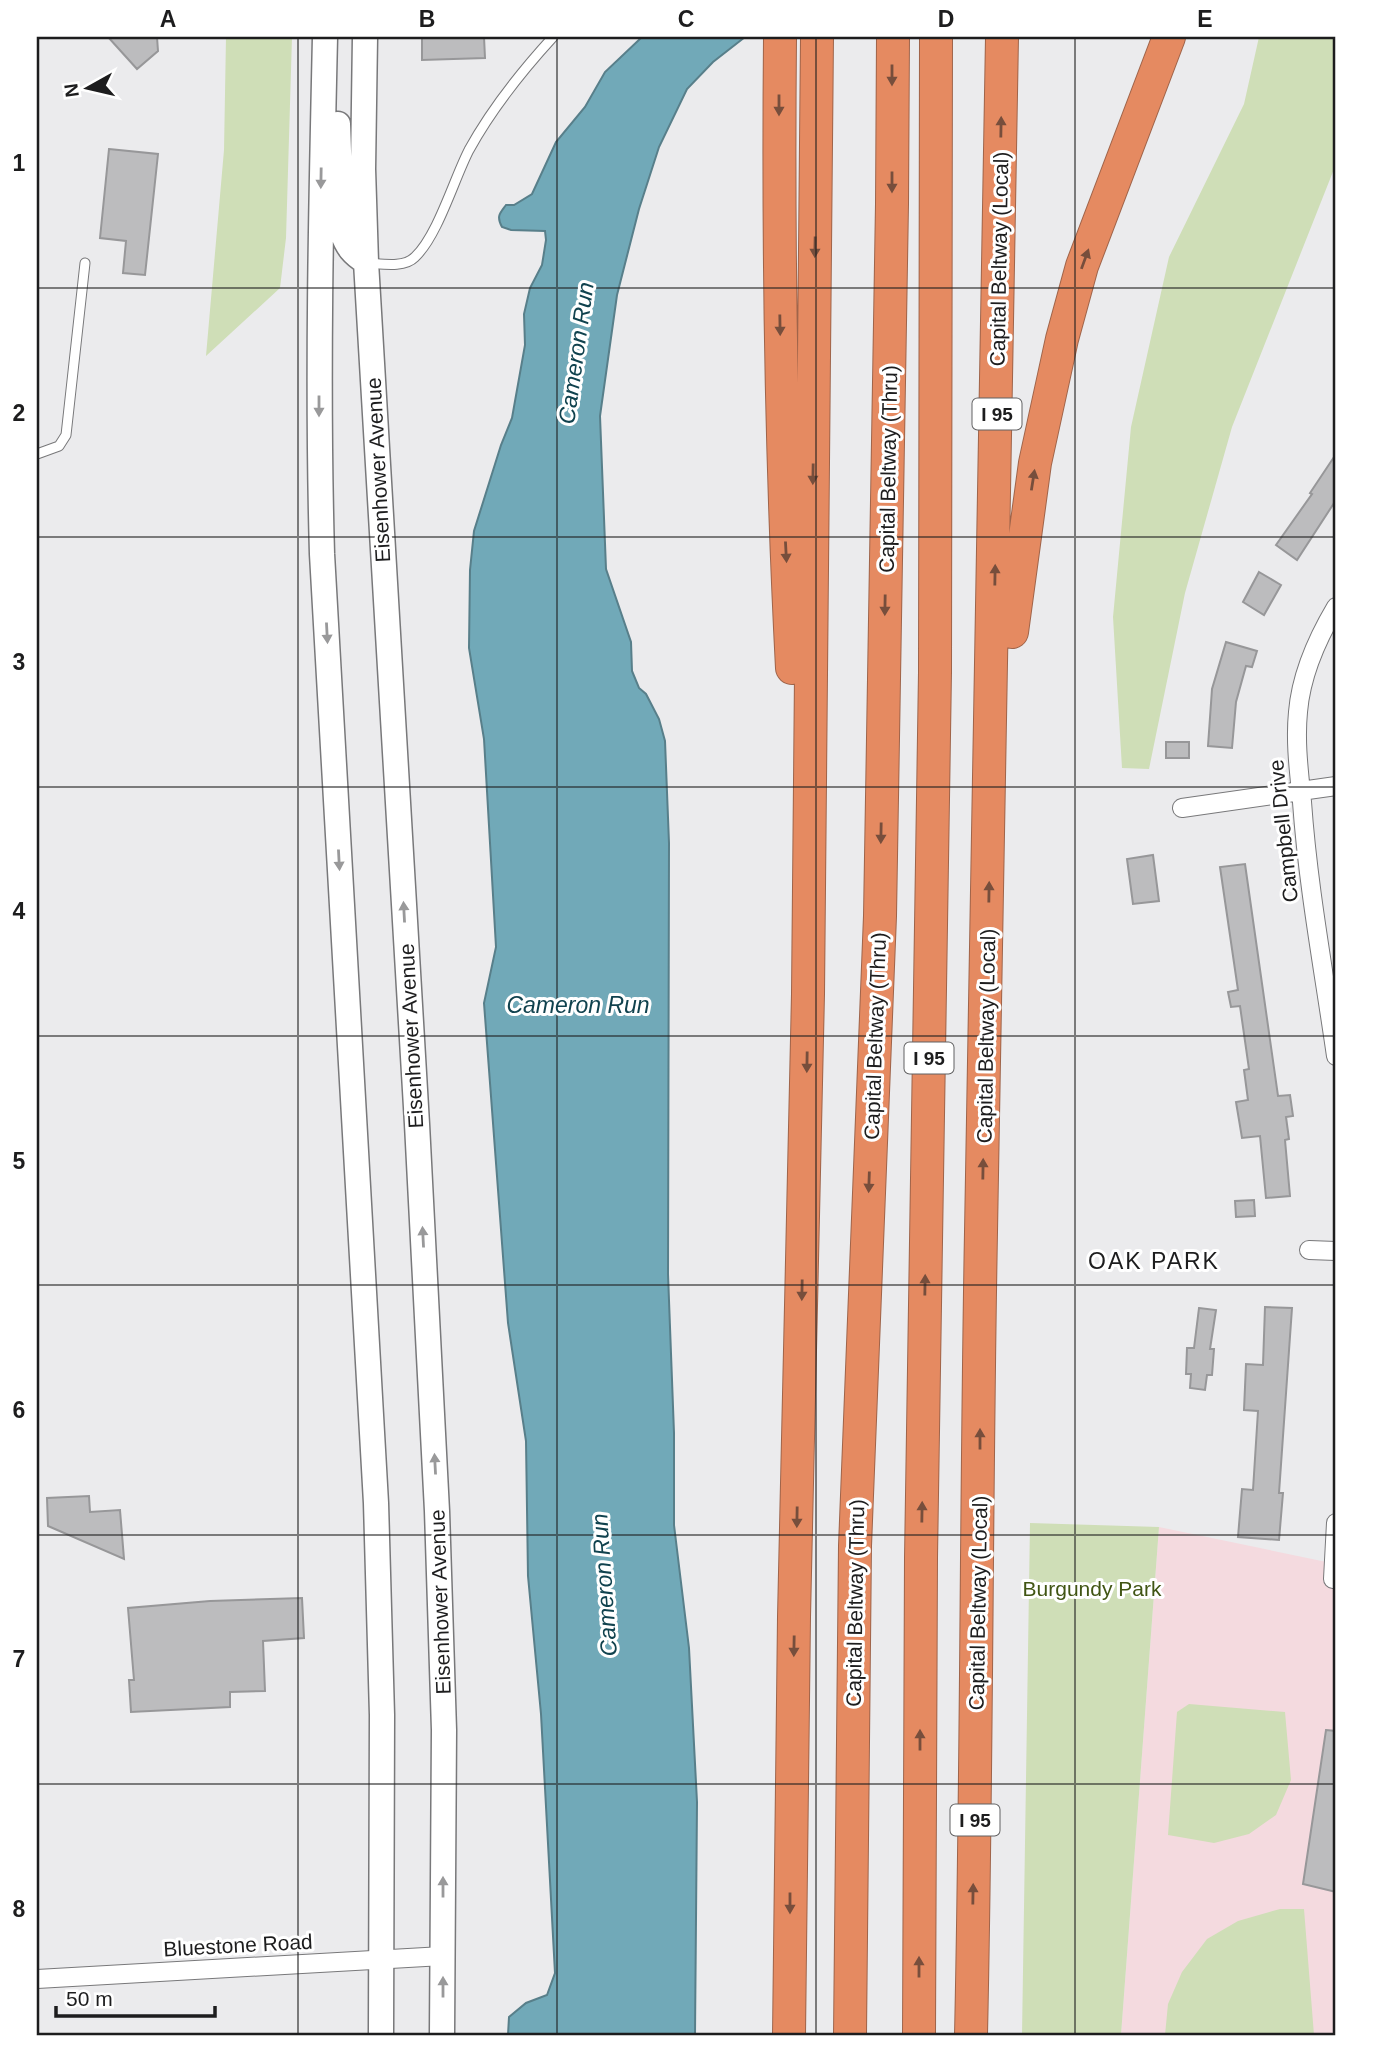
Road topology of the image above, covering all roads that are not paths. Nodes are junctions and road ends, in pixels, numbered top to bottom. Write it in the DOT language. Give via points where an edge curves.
graph roads {
  1 [pos="325,37"];
  2 [pos="365,37"];
  3 [pos="553,37"];
  4 [pos="779,37"];
  5 [pos="817,37"];
  6 [pos="892,37"];
  7 [pos="936,37"];
  8 [pos="1002,37"];
  9 [pos="1169,37"];
  10 [pos="1185,37"];
  11 [pos="1133,131"];
  12 [pos="366,262"];
  13 [pos="85,263"];
  14 [pos="37,454"];
  15 [pos="1336,607"];
  16 [pos="1336,786"];
  17 [pos="991,790"];
  18 [pos="1301,791"];
  19 [pos="1182,808"];
  20 [pos="808,994"];
  21 [pos="1336,1056"];
  22 [pos="1309,1250"];
  23 [pos="1336,1251"];
  24 [pos="1336,1523"];
  25 [pos="1333,1579"];
  26 [pos="443,1955"];
  27 [pos="382,1959"];
  28 [pos="37,1979"];
  29 [pos="381,2035"];
  30 [pos="442,2035"];
  31 [pos="789,2035"];
  32 [pos="850,2035"];
  33 [pos="919,2035"];
  34 [pos="971,2035"];
  1 -- 12 [label="main road" via="338,129 342,232 353,254"];
  1 -- 27 [label="main road, one-way" via="320,476 376,1503"];
  2 -- 12 [label="main road, Eisenhower Avenue"];
  3 -- 12 [label="lane" via="514,80 470,150 415,258 405,263"];
  4 -- 20 [label="highway, one-way" via="783,492"];
  5 -- 20 [label="highway, one-way"];
  6 -- 32 [label="highway, Capital Beltway (Thru) / I 95, one-way" via="880,916 855,1546"];
  33 -- 7 [label="highway, I 95, one-way" via="921,1558 935,672"];
  17 -- 8 [label="highway, Capital Beltway (Local) / I 95, one-way"];
  9 -- 11 [label="highway"];
  10 -- 11 [label="highway"];
  17 -- 11 [label="highway, one-way" via="1023,543 1047,403 1082,266"];
  26 -- 12 [label="main road, Eisenhower Avenue, one-way" via="444,1730 436,1498"];
  13 -- 14 [label="lane" via="66,435 59,446"];
  15 -- 18 [label="street, Campbell Drive" via="1309,663 1298,709"];
  16 -- 18 [label="street"];
  34 -- 17 [label="highway, Capital Beltway (Local) / I 95, one-way"];
  18 -- 19 [label="street"];
  18 -- 21 [label="street, Campbell Drive"];
  20 -- 31 [label="highway, one-way"];
  22 -- 23 [label="street"];
  24 -- 25 [label="street"];
  26 -- 27 [label="street, Bluestone Road"];
  30 -- 26 [label="main road, Eisenhower Avenue, one-way"];
  27 -- 28 [label="street, Bluestone Road"];
  27 -- 29 [label="main road"];
}
